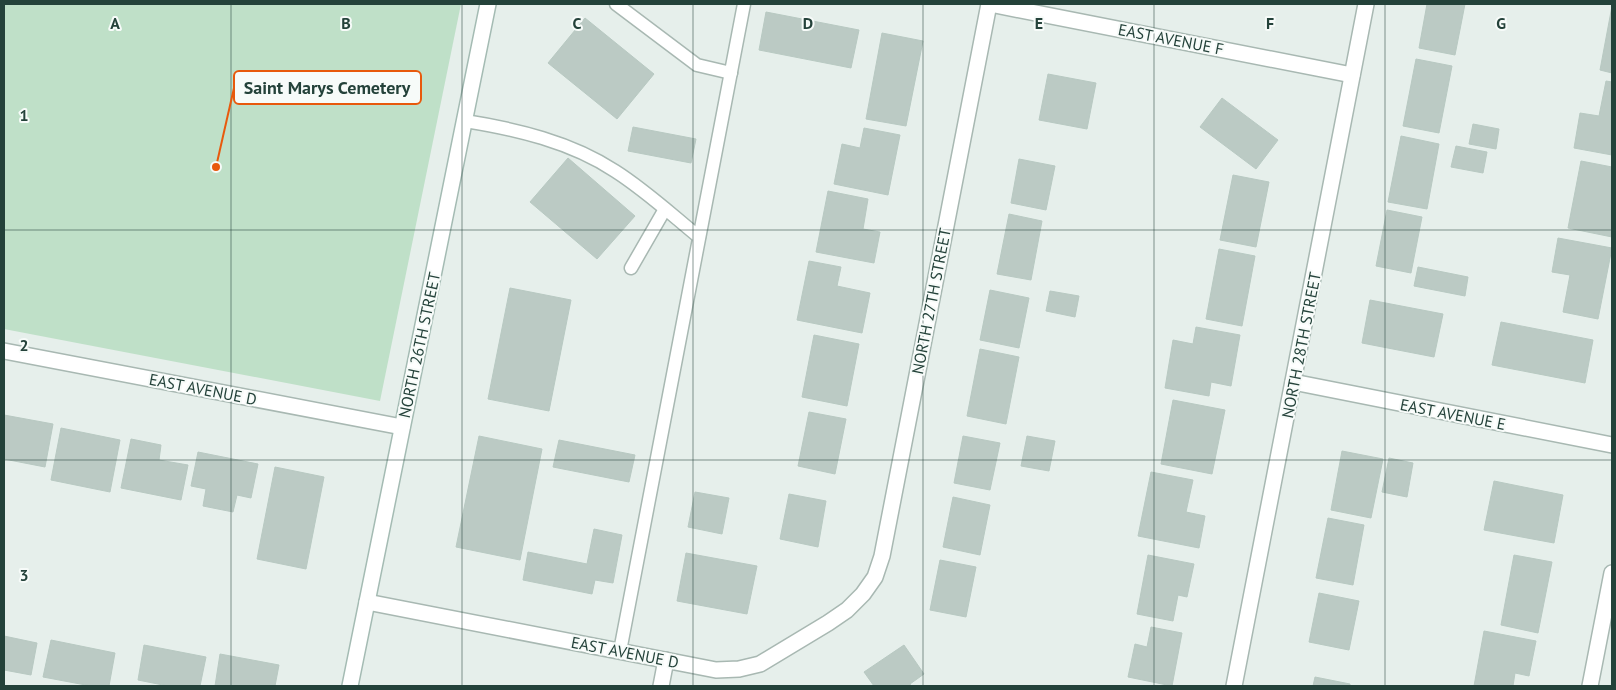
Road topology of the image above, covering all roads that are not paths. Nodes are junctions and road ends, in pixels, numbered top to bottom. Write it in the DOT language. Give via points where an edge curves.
graph roads {
  1 [pos="488,4"];
  2 [pos="616,4"];
  3 [pos="744,4"];
  4 [pos="989,4"];
  5 [pos="1366,4"];
  6 [pos="731,73"];
  7 [pos="1352,75"];
  8 [pos="465,121"];
  9 [pos="665,209"];
  10 [pos="699,237"];
  11 [pos="630,268"];
  12 [pos="4,351"];
  13 [pos="1294,382"];
  14 [pos="402,427"];
  15 [pos="1612,445"];
  16 [pos="1612,573"];
  17 [pos="864,594"];
  18 [pos="367,602"];
  19 [pos="620,652"];
  20 [pos="666,660"];
  21 [pos="350,686"];
  22 [pos="662,686"];
  23 [pos="1234,686"];
  24 [pos="1590,686"];
  1 -- 8 [label="street, NORTH 26TH STREET"];
  2 -- 6 [label="lane" via="697,65"];
  3 -- 6 [label="lane"];
  4 -- 7 [label="street, EAST AVENUE F"];
  4 -- 17 [label="street, NORTH 27TH STREET" via="882,556 875,577"];
  5 -- 7 [label="street, NORTH 28TH STREET"];
  6 -- 10 [label="lane"];
  7 -- 13 [label="street, NORTH 28TH STREET"];
  8 -- 9 [label="lane" via="508,128 578,151 615,171"];
  8 -- 14 [label="street, NORTH 26TH STREET"];
  9 -- 10 [label="lane"];
  9 -- 11 [label="lane"];
  10 -- 19 [label="lane"];
  12 -- 14 [label="street, EAST AVENUE D"];
  13 -- 15 [label="street, EAST AVENUE E"];
  13 -- 23 [label="street, NORTH 28TH STREET"];
  14 -- 18 [label="street, NORTH 26TH STREET"];
  16 -- 24 [label="street"];
  17 -- 20 [label="street, EAST AVENUE D" via="828,623 760,664 716,670"];
  18 -- 19 [label="street, EAST AVENUE D"];
  18 -- 21 [label="street, NORTH 26TH STREET"];
  19 -- 20 [label="street, EAST AVENUE D"];
  20 -- 22 [label="street"];
}
